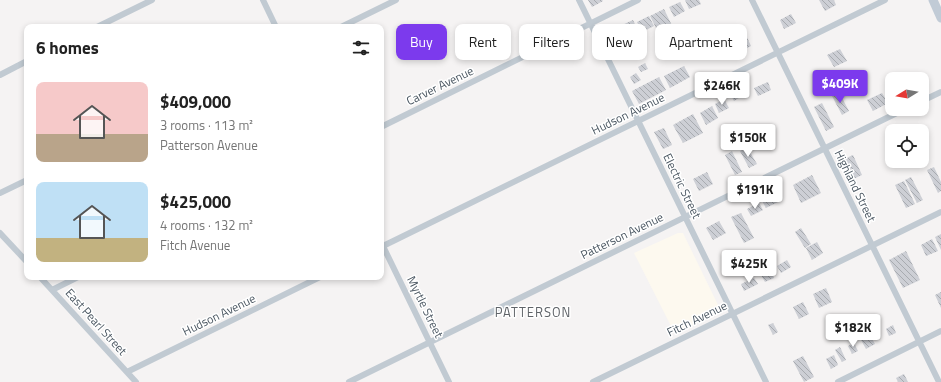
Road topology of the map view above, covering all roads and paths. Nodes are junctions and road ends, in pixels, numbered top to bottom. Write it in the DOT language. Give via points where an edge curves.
graph roads {
  1 [pos="152,0"];
  2 [pos="263,0"];
  3 [pos="396,0"];
  4 [pos="579,0"];
  5 [pos="638,0"];
  6 [pos="752,0"];
  7 [pos="885,0"];
  8 [pos="933,0"];
  9 [pos="941,18"];
  10 [pos="103,24"];
  11 [pos="275,24"];
  12 [pos="347,24"];
  13 [pos="590,24"];
  14 [pos="778,53"];
  15 [pos="24,63"];
  16 [pos="0,75"];
  17 [pos="941,92"];
  18 [pos="929,98"];
  19 [pos="891,116"];
  20 [pos="638,121"];
  21 [pos="384,126"];
  22 [pos="825,149"];
  23 [pos="24,181"];
  24 [pos="0,193"];
  25 [pos="941,212"];
  26 [pos="685,217"];
  27 [pos="0,232"];
  28 [pos="384,244"];
  29 [pos="872,246"];
  30 [pos="384,249"];
  31 [pos="24,259"];
  32 [pos="43,280"];
  33 [pos="72,280"];
  34 [pos="314,280"];
  35 [pos="52,290"];
  36 [pos="733,314"];
  37 [pos="941,331"];
  38 [pos="430,342"];
  39 [pos="919,342"];
  40 [pos="127,372"];
  41 [pos="136,382"];
  42 [pos="349,382"];
  43 [pos="449,382"];
  44 [pos="593,382"];
  45 [pos="766,382"];
  46 [pos="838,382"];
  47 [pos="939,382"];
  1 -- 10 [label="street"];
  2 -- 11 [label="street"];
  3 -- 12 [label="street"];
  4 -- 13 [label="street, Electric Street"];
  5 -- 13 [label="street, Carver Avenue"];
  6 -- 14 [label="street, Highland Street"];
  7 -- 14 [label="street, Hudson Avenue"];
  8 -- 9 [label="main road"];
  13 -- 20 [label="street, Electric Street"];
  13 -- 21 [label="street, Carver Avenue"];
  14 -- 20 [label="street, Hudson Avenue"];
  14 -- 22 [label="street, Highland Street"];
  15 -- 16 [label="street"];
  17 -- 18 [label="street"];
  19 -- 22 [label="street, Patterson Avenue"];
  20 -- 26 [label="street, Electric Street"];
  20 -- 28 [label="street, Hudson Avenue"];
  22 -- 26 [label="street, Patterson Avenue"];
  22 -- 29 [label="street, Highland Street"];
  23 -- 24 [label="street"];
  25 -- 29 [label="street, Fitch Avenue"];
  26 -- 36 [label="street, Electric Street"];
  26 -- 38 [label="street, Patterson Avenue"];
  27 -- 31 [label="street"];
  29 -- 36 [label="street, Fitch Avenue"];
  29 -- 39 [label="street, Highland Street"];
  30 -- 38 [label="street, Myrtle Street"];
  32 -- 35 [label="street, East Pearl Street"];
  33 -- 35 [label="street"];
  34 -- 40 [label="street, Hudson Avenue"];
  35 -- 40 [label="street, East Pearl Street"];
  36 -- 44 [label="street, Fitch Avenue"];
  36 -- 45 [label="street, Electric Street"];
  37 -- 39 [label="street"];
  38 -- 42 [label="street, Patterson Avenue"];
  38 -- 43 [label="street, Myrtle Street"];
  39 -- 46 [label="street"];
  39 -- 47 [label="street, Highland Street"];
  40 -- 41 [label="street, East Pearl Street"];
}
